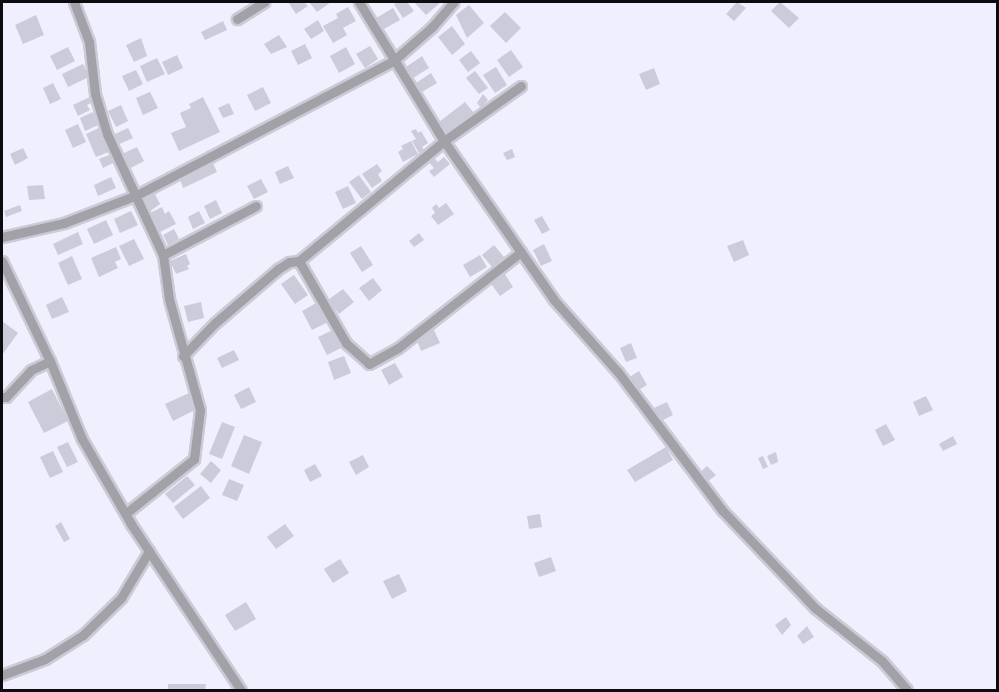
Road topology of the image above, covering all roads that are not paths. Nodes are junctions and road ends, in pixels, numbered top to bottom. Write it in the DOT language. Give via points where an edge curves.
graph roads {
  1 [pos="74,2"];
  2 [pos="264,2"];
  3 [pos="359,2"];
  4 [pos="454,2"];
  5 [pos="237,19"];
  6 [pos="393,61"];
  7 [pos="521,86"];
  8 [pos="444,141"];
  9 [pos="137,195"];
  10 [pos="256,206"];
  11 [pos="2,237"];
  12 [pos="521,252"];
  13 [pos="163,255"];
  14 [pos="2,261"];
  15 [pos="299,261"];
  16 [pos="183,356"];
  17 [pos="50,361"];
  18 [pos="2,397"];
  19 [pos="126,513"];
  20 [pos="149,551"];
  21 [pos="2,675"];
  22 [pos="241,690"];
  23 [pos="907,690"];
  1 -- 9 [label="street" via="89,42 95,94 107,134"];
  2 -- 5 [label="street"];
  3 -- 6 [label="street"];
  4 -- 6 [label="street"];
  6 -- 8 [label="street"];
  6 -- 9 [label="street"];
  7 -- 8 [label="street"];
  8 -- 12 [label="street"];
  8 -- 15 [label="street"];
  9 -- 11 [label="street" via="64,223"];
  9 -- 13 [label="street"];
  10 -- 13 [label="street"];
  12 -- 15 [label="street" via="398,348 369,364 346,343"];
  12 -- 23 [label="street" via="554,300 618,372 722,510 814,608 882,661"];
  13 -- 16 [label="street"];
  14 -- 17 [label="street"];
  15 -- 16 [label="street" via="278,269"];
  16 -- 19 [label="street" via="200,410 194,459"];
  17 -- 18 [label="street" via="31,370"];
  17 -- 19 [label="street" via="82,439"];
  19 -- 20 [label="street"];
  20 -- 21 [label="street" via="121,598 83,635 45,659"];
  20 -- 22 [label="street"];
}
